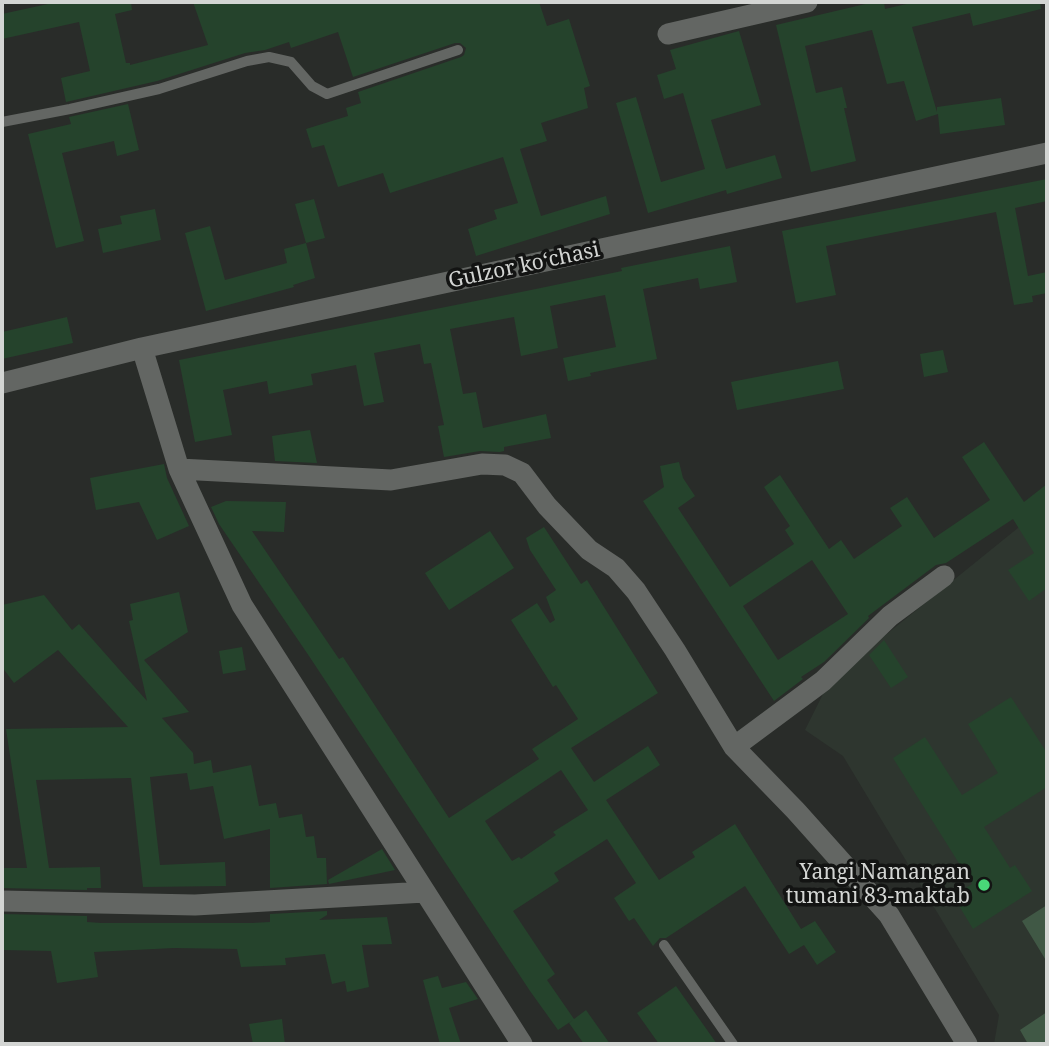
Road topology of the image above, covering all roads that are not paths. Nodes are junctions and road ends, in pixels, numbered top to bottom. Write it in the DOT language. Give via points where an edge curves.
graph roads {
  1 [pos="807,2"];
  2 [pos="668,34"];
  3 [pos="458,50"];
  4 [pos="2,122"];
  5 [pos="1047,153"];
  6 [pos="142,348"];
  7 [pos="2,383"];
  8 [pos="179,469"];
  9 [pos="944,576"];
  10 [pos="734,747"];
  11 [pos="425,892"];
  12 [pos="2,901"];
  13 [pos="664,944"];
  14 [pos="522,1044"];
  15 [pos="733,1044"];
  16 [pos="967,1044"];
  1 -- 2 [label="street"];
  3 -- 4 [label="lane" via="327,94 312,86 291,62 269,57 159,89"];
  5 -- 6 [label="street, Gulzor koʻchasi"];
  6 -- 7 [label="street, Gulzor koʻchasi"];
  6 -- 8 [label="street"];
  8 -- 10 [label="street" via="391,480 482,464 505,465 522,473 589,550 616,568 636,591"];
  8 -- 11 [label="street" via="242,605"];
  9 -- 10 [label="street" via="890,616 823,681"];
  10 -- 16 [label="street" via="889,915"];
  11 -- 12 [label="street" via="195,905"];
  11 -- 14 [label="street"];
  13 -- 15 [label="lane"];
}
